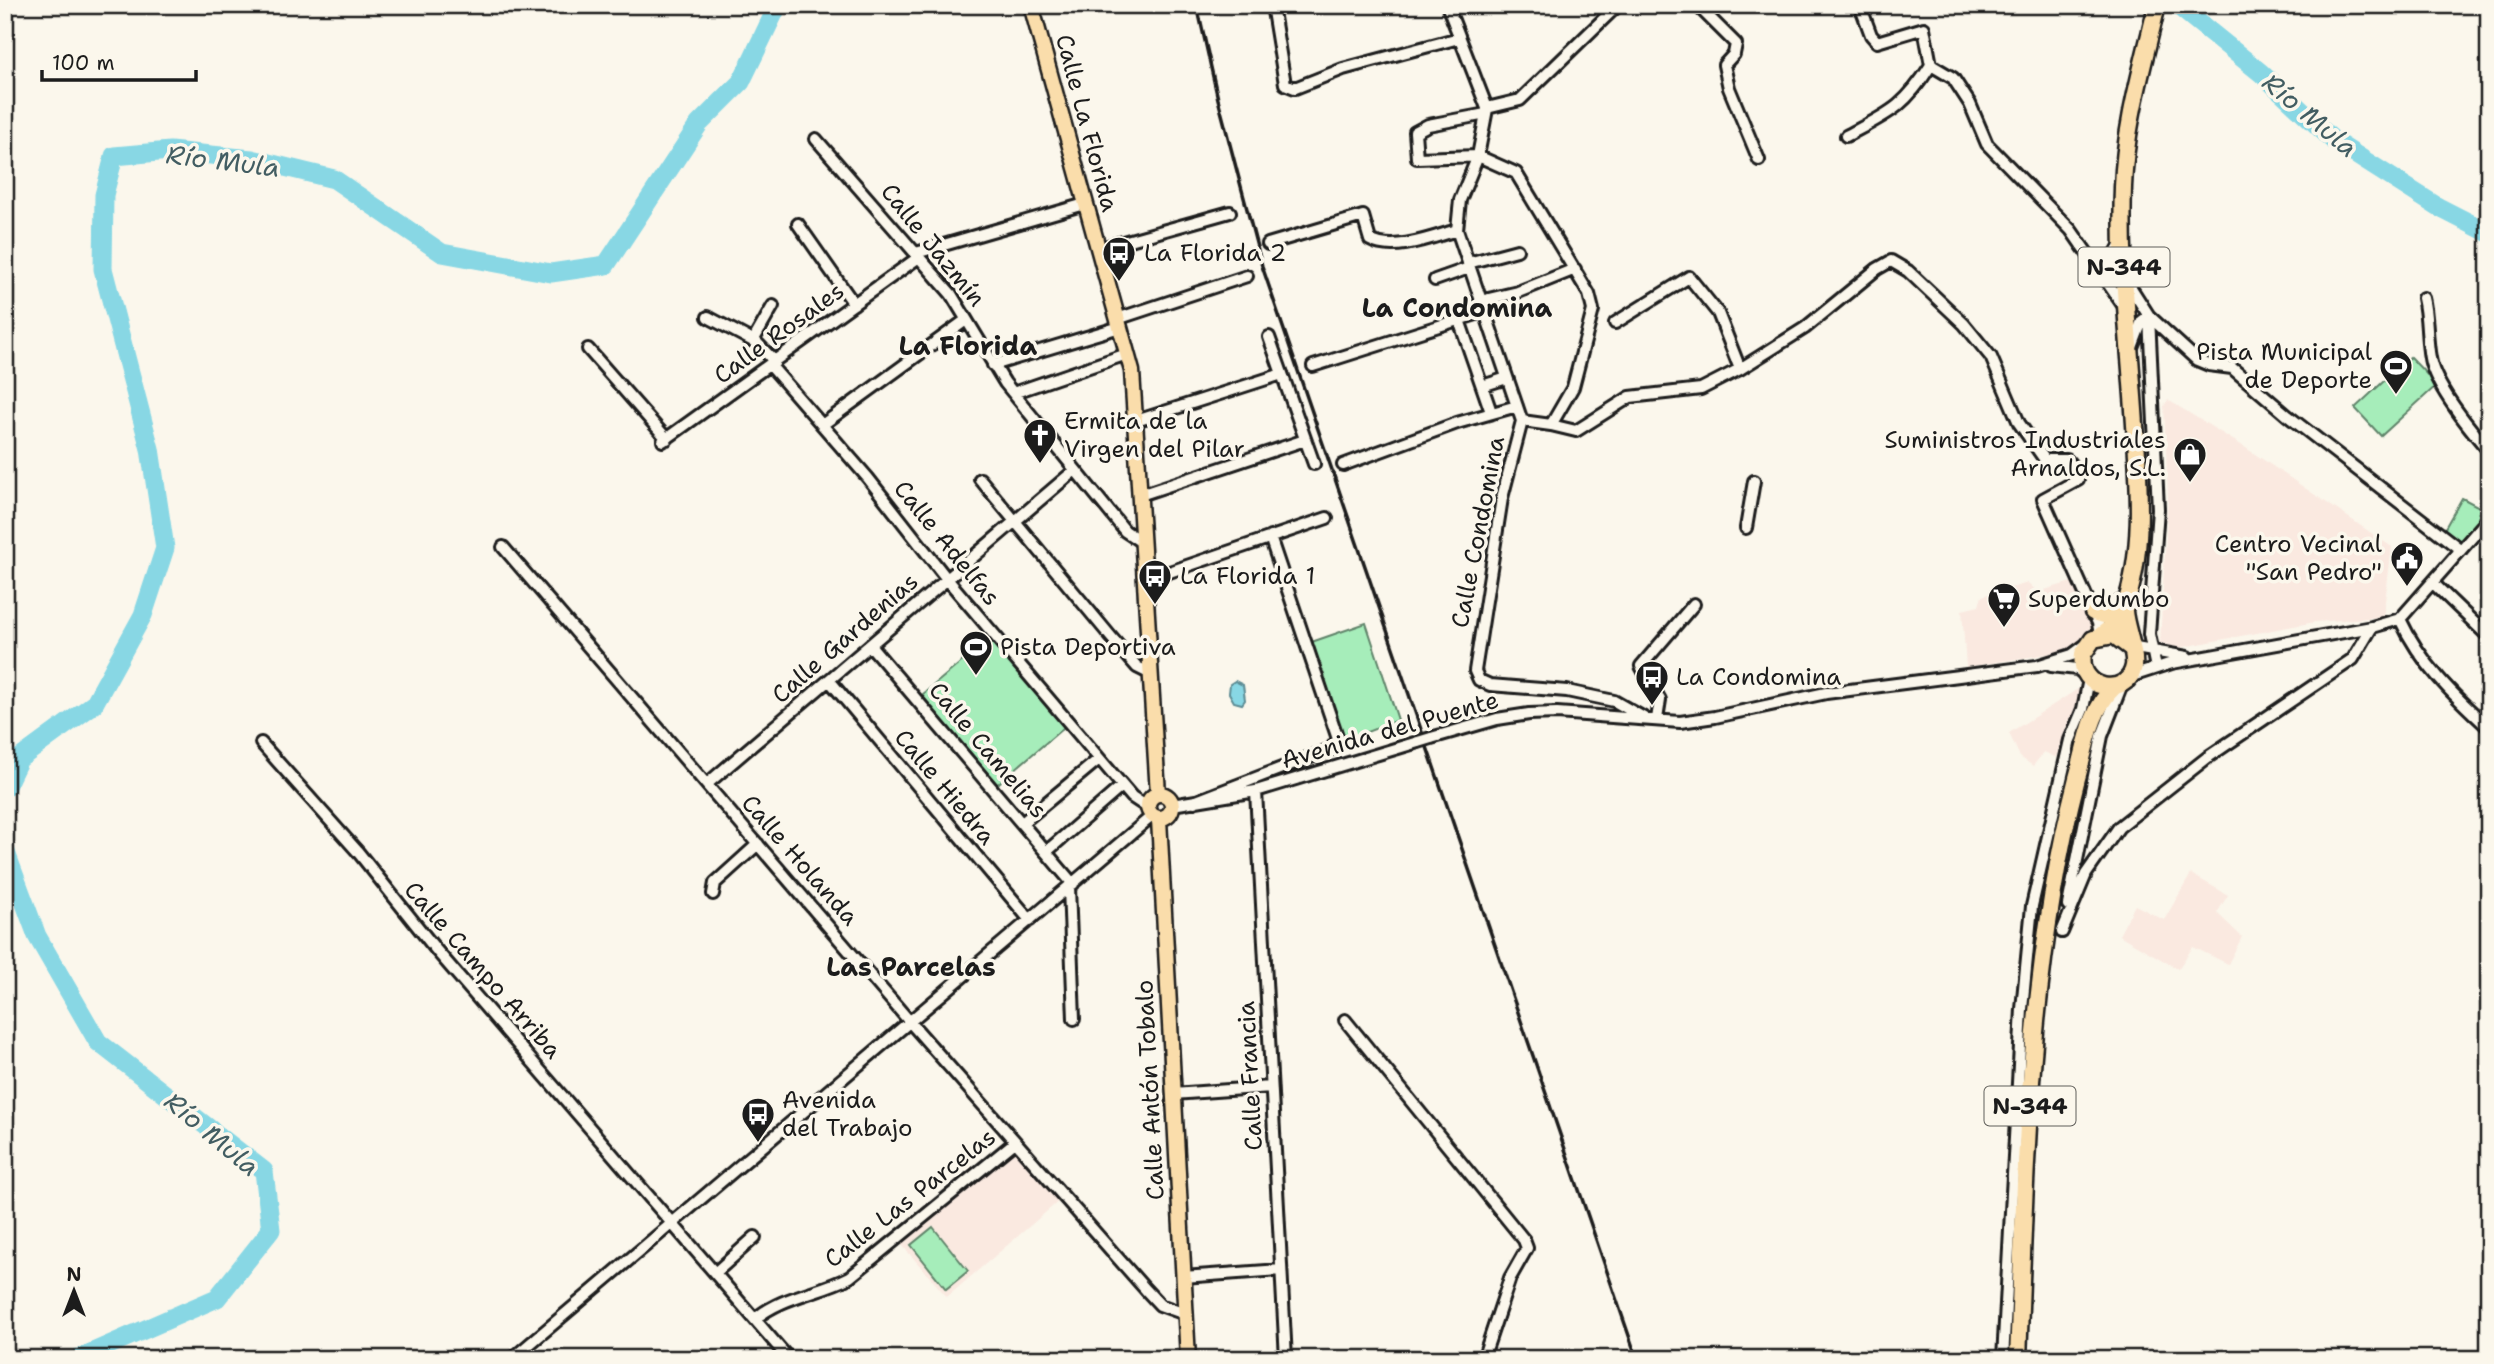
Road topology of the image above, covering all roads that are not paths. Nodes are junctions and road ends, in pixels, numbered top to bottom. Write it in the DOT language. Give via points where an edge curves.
graph roads {
  1 [pos="1031,5"];
  2 [pos="1272,5"];
  3 [pos="1447,5"];
  4 [pos="1618,5"];
  5 [pos="1697,5"];
  6 [pos="1860,5"];
  7 [pos="2157,5"];
  8 [pos="1459,38"];
  9 [pos="1931,65"];
  10 [pos="1486,111"];
  11 [pos="1846,136"];
  12 [pos="816,139"];
  13 [pos="1478,156"];
  14 [pos="1759,160"];
  15 [pos="1085,204"];
  16 [pos="1230,212"];
  17 [pos="798,224"];
  18 [pos="1457,230"];
  19 [pos="2123,233"];
  20 [pos="1268,244"];
  21 [pos="1098,249"];
  22 [pos="1517,250"];
  23 [pos="917,255"];
  24 [pos="1468,265"];
  25 [pos="2099,268"];
  26 [pos="1574,270"];
  27 [pos="1247,276"];
  28 [pos="2125,277"];
  29 [pos="1435,280"];
  30 [pos="2423,298"];
  31 [pos="1480,301"];
  32 [pos="854,304"];
  33 [pos="773,306"];
  34 [pos="2126,311"];
  35 [pos="1483,312"];
  36 [pos="2149,316"];
  37 [pos="708,317"];
  38 [pos="966,320"];
  39 [pos="1459,320"];
  40 [pos="1119,323"];
  41 [pos="1615,323"];
  42 [pos="1269,337"];
  43 [pos="753,341"];
  44 [pos="588,349"];
  45 [pos="2130,352"];
  46 [pos="1127,354"];
  47 [pos="773,364"];
  48 [pos="993,365"];
  49 [pos="1313,366"];
  50 [pos="1740,369"];
  51 [pos="1282,374"];
  52 [pos="1507,378"];
  53 [pos="1482,386"];
  54 [pos="1013,393"];
  55 [pos="1517,406"];
  56 [pos="1491,412"];
  57 [pos="1136,421"];
  58 [pos="1522,421"];
  59 [pos="822,425"];
  60 [pos="1550,425"];
  61 [pos="1305,440"];
  62 [pos="2489,451"];
  63 [pos="1314,464"];
  64 [pos="1343,465"];
  65 [pos="1075,470"];
  66 [pos="980,479"];
  67 [pos="1754,481"];
  68 [pos="1140,495"];
  69 [pos="1327,518"];
  70 [pos="1015,522"];
  71 [pos="2487,522"];
  72 [pos="1746,528"];
  73 [pos="1270,537"];
  74 [pos="1143,543"];
  75 [pos="503,547"];
  76 [pos="2461,550"];
  77 [pos="947,579"];
  78 [pos="1146,580"];
  79 [pos="2433,583"];
  80 [pos="2126,603"];
  81 [pos="1695,604"];
  82 [pos="2093,612"];
  83 [pos="2400,619"];
  84 [pos="2372,627"];
  85 [pos="2489,637"];
  86 [pos="2094,639"];
  87 [pos="870,645"];
  88 [pos="2130,647"];
  89 [pos="2153,650"];
  90 [pos="2204,658"];
  91 [pos="2037,666"];
  92 [pos="2156,668"];
  93 [pos="1151,674"];
  94 [pos="2088,678"];
  95 [pos="829,680"];
  96 [pos="2123,681"];
  97 [pos="1644,718"];
  98 [pos="1657,719"];
  99 [pos="2489,728"];
  100 [pos="2090,732"];
  101 [pos="261,744"];
  102 [pos="1099,759"];
  103 [pos="707,784"];
  104 [pos="1122,786"];
  105 [pos="1256,791"];
  106 [pos="1158,794"];
  107 [pos="1194,802"];
  108 [pos="1172,805"];
  109 [pos="1153,814"];
  110 [pos="1022,823"];
  111 [pos="758,844"];
  112 [pos="1046,852"];
  113 [pos="1071,885"];
  114 [pos="713,894"];
  115 [pos="1030,920"];
  116 [pos="1074,1019"];
  117 [pos="1345,1020"];
  118 [pos="910,1022"];
  119 [pos="1271,1087"];
  120 [pos="1173,1094"];
  121 [pos="1015,1142"];
  122 [pos="672,1224"];
  123 [pos="755,1237"];
  124 [pos="1281,1270"];
  125 [pos="715,1273"];
  126 [pos="1183,1277"];
  127 [pos="1185,1314"];
  128 [pos="755,1319"];
  129 [pos="512,1359"];
  130 [pos="789,1359"];
  131 [pos="1188,1359"];
  132 [pos="1286,1359"];
  133 [pos="1483,1359"];
  134 [pos="2003,1359"];
  135 [pos="2018,1359"];
  1 -- 15 [label="main road, Calle La Florida"];
  2 -- 8 [label="street" via="1284,84 1295,88 1343,69"];
  3 -- 8 [label="street"];
  4 -- 10 [label="street" via="1520,100"];
  5 -- 14 [label="street" via="1736,44 1724,65"];
  6 -- 9 [label="street" via="1877,42 1923,28"];
  7 -- 19 [label="highway, N-344" via="2128,136"];
  8 -- 10 [label="street"];
  9 -- 11 [label="street" via="1898,108"];
  9 -- 25 [label="street" via="1953,78 1987,144 2071,230"];
  10 -- 13 [label="street, Calle Condomina"];
  10 -- 13 [label="street" via="1415,132 1417,158"];
  12 -- 23 [label="street, Calle Jazmín"];
  13 -- 18 [label="street, Calle Condomina" via="1460,200"];
  13 -- 26 [label="street" via="1516,173"];
  15 -- 21 [label="main road, Calle La Florida"];
  15 -- 23 [label="street, Calle Rosales"];
  16 -- 21 [label="street"];
  17 -- 32 [label="street"];
  18 -- 20 [label="street" via="1416,241 1377,244 1370,240 1363,216"];
  18 -- 24 [label="street, Calle Condomina"];
  19 -- 25 [label="street" via="2118,254 2108,267"];
  19 -- 28 [label="highway, N-344"];
  21 -- 40 [label="main road, Calle La Florida"];
  22 -- 24 [label="street"];
  23 -- 32 [label="street, Calle Rosales"];
  23 -- 38 [label="street, Calle Jazmín" via="951,294"];
  24 -- 29 [label="street"];
  24 -- 31 [label="street, Calle Condomina"];
  25 -- 34 [label="street"];
  26 -- 31 [label="street"];
  26 -- 60 [label="street" via="1589,294 1592,310 1573,387"];
  27 -- 40 [label="street"];
  28 -- 34 [label="highway, N-344"];
  28 -- 36 [label="street"];
  30 -- 62 [label="street" via="2430,361"];
  31 -- 35 [label="street, Calle Condomina"];
  32 -- 47 [label="street, Calle Rosales"];
  33 -- 43 [label="street"];
  34 -- 45 [label="highway, N-344"];
  35 -- 39 [label="street"];
  35 -- 52 [label="street, Calle Condomina"];
  36 -- 45 [label="street" via="2142,321"];
  36 -- 76 [label="street" via="2197,360 2232,368"];
  36 -- 89 [label="street" via="2158,509 2149,622"];
  37 -- 43 [label="street, Calle Adelfas"];
  38 -- 48 [label="street, Calle Jazmín"];
  38 -- 59 [label="street"];
  39 -- 49 [label="street"];
  39 -- 53 [label="street"];
  40 -- 46 [label="main road, Calle La Florida"];
  40 -- 48 [label="street"];
  41 -- 50 [label="street" via="1689,277 1718,313"];
  42 -- 51 [label="street"];
  43 -- 47 [label="street, Calle Adelfas"];
  44 -- 47 [label="street, Calle Rosales" via="665,440"];
  45 -- 80 [label="highway, N-344" via="2138,530"];
  46 -- 54 [label="street"];
  46 -- 57 [label="main road, Calle La Florida"];
  47 -- 59 [label="street, Calle Adelfas"];
  48 -- 54 [label="street, Calle Jazmín"];
  50 -- 60 [label="street" via="1701,389 1630,397 1576,431"];
  50 -- 82 [label="street" via="1805,328 1877,269 1891,261 1908,271 1991,357 2019,423 2045,460 2067,460 2078,473 2078,480 2043,499"];
  51 -- 57 [label="street"];
  51 -- 61 [label="street"];
  52 -- 53 [label="street"];
  52 -- 55 [label="street, Calle Condomina"];
  53 -- 56 [label="street"];
  54 -- 65 [label="street, Calle Jazmín"];
  55 -- 56 [label="street"];
  55 -- 58 [label="street, Calle Condomina"];
  56 -- 64 [label="street"];
  57 -- 68 [label="main road, Calle La Florida"];
  58 -- 60 [label="street"];
  58 -- 97 [label="street, Calle Condomina" via="1502,498 1475,671 1479,680 1490,685 1567,691 1614,701"];
  59 -- 77 [label="street, Calle Adelfas"];
  61 -- 63 [label="street"];
  61 -- 68 [label="street"];
  65 -- 70 [label="street, Calle Gardenias"];
  65 -- 74 [label="street, Calle Jazmín" via="1125,531"];
  66 -- 70 [label="street"];
  67 -- 72 [label="street"];
  68 -- 74 [label="main road, Calle La Florida"];
  69 -- 73 [label="street"];
  70 -- 77 [label="street, Calle Gardenias"];
  70 -- 93 [label="street" via="1138,667"];
  71 -- 76 [label="street"];
  73 -- 78 [label="street"];
  73 -- 107 [label="street" via="1338,739 1331,749"];
  74 -- 78 [label="main road, Calle La Florida"];
  75 -- 103 [label="street, Calle Holanda"];
  76 -- 79 [label="street"];
  77 -- 87 [label="street, Calle Gardenias"];
  77 -- 102 [label="street, Calle Adelfas"];
  78 -- 93 [label="main road, Calle La Florida"];
  79 -- 83 [label="street"];
  79 -- 85 [label="street"];
  80 -- 82 [label="highway" via="2107,616"];
  80 -- 86 [label="highway" via="2109,630"];
  80 -- 88 [label="highway"];
  81 -- 98 [label="street" via="1641,666 1660,700"];
  82 -- 86 [label="street"];
  83 -- 84 [label="street"];
  83 -- 99 [label="street" via="2430,670"];
  84 -- 90 [label="street"];
  84 -- 96 [label="street" via="2354,659 2208,757 2119,827 2086,874 2062,932 2102,736"];
  86 -- 88 [label="highway" via="2114,635"];
  86 -- 91 [label="street, Avenida del Puente" via="2072,655"];
  86 -- 94 [label="highway, N-344" via="2082,660"];
  87 -- 95 [label="street, Calle Gardenias"];
  87 -- 110 [label="street, Calle Camelias"];
  88 -- 89 [label="street"];
  88 -- 96 [label="highway" via="2134,659"];
  89 -- 90 [label="street"];
  89 -- 92 [label="street"];
  90 -- 92 [label="street"];
  91 -- 94 [label="street, Avenida del Puente" via="2069,667"];
  91 -- 98 [label="street, Avenida del Puente" via="1826,694 1680,722"];
  92 -- 96 [label="street"];
  93 -- 106 [label="main road, Calle La Florida"];
  94 -- 96 [label="highway" via="2100,686"];
  94 -- 100 [label="highway, N-344" via="2094,698"];
  94 -- 134 [label="street" via="2032,906"];
  95 -- 103 [label="street, Calle Gardenias"];
  95 -- 115 [label="street, Calle Hiedra"];
  96 -- 100 [label="highway" via="2102,700"];
  97 -- 98 [label="street, Avenida del Puente"];
  97 -- 105 [label="street, Avenida del Puente, bridge" via="1557,713 1497,719"];
  100 -- 135 [label="highway, N-344" via="2066,821 2040,965"];
  101 -- 122 [label="street, Calle Campo Arriba"];
  102 -- 104 [label="street, Calle Adelfas"];
  102 -- 110 [label="street"];
  103 -- 111 [label="street, Calle Holanda"];
  104 -- 109 [label="street, Calle Adelfas"];
  104 -- 112 [label="street"];
  105 -- 107 [label="street, Avenida del Puente"];
  105 -- 119 [label="street, Calle Francia"];
  106 -- 108 [label="main road" via="1169,798"];
  106 -- 109 [label="main road" via="1150,798"];
  107 -- 108 [label="street, Avenida del Puente"];
  108 -- 109 [label="main road" via="1169,815"];
  109 -- 113 [label="street"];
  109 -- 120 [label="main road, Calle Antón Tobalo"];
  110 -- 112 [label="street, Calle Camelias"];
  111 -- 114 [label="street" via="715,883"];
  111 -- 118 [label="street, Calle Holanda"];
  112 -- 113 [label="street, Calle Camelias"];
  113 -- 115 [label="street"];
  113 -- 116 [label="street"];
  115 -- 118 [label="street"];
  117 -- 133 [label="street" via="1524,1240 1527,1248 1510,1278"];
  118 -- 121 [label="street, Calle Holanda"];
  118 -- 122 [label="street"];
  119 -- 120 [label="street"];
  119 -- 124 [label="street, Calle Francia"];
  120 -- 126 [label="main road, Calle Antón Tobalo"];
  121 -- 127 [label="street, Calle Holanda" via="1160,1305"];
  121 -- 128 [label="street, Calle Las Parcelas" via="850,1277 779,1303"];
  122 -- 125 [label="street, Calle Campo Arriba"];
  122 -- 129 [label="street"];
  123 -- 125 [label="street"];
  124 -- 126 [label="street"];
  124 -- 132 [label="street, Calle Francia"];
  125 -- 128 [label="street, Calle Campo Arriba"];
  126 -- 127 [label="main road, Calle Antón Tobalo"];
  127 -- 131 [label="main road, Calle Antón Tobalo"];
  128 -- 130 [label="street, Calle Campo Arriba"];
}
